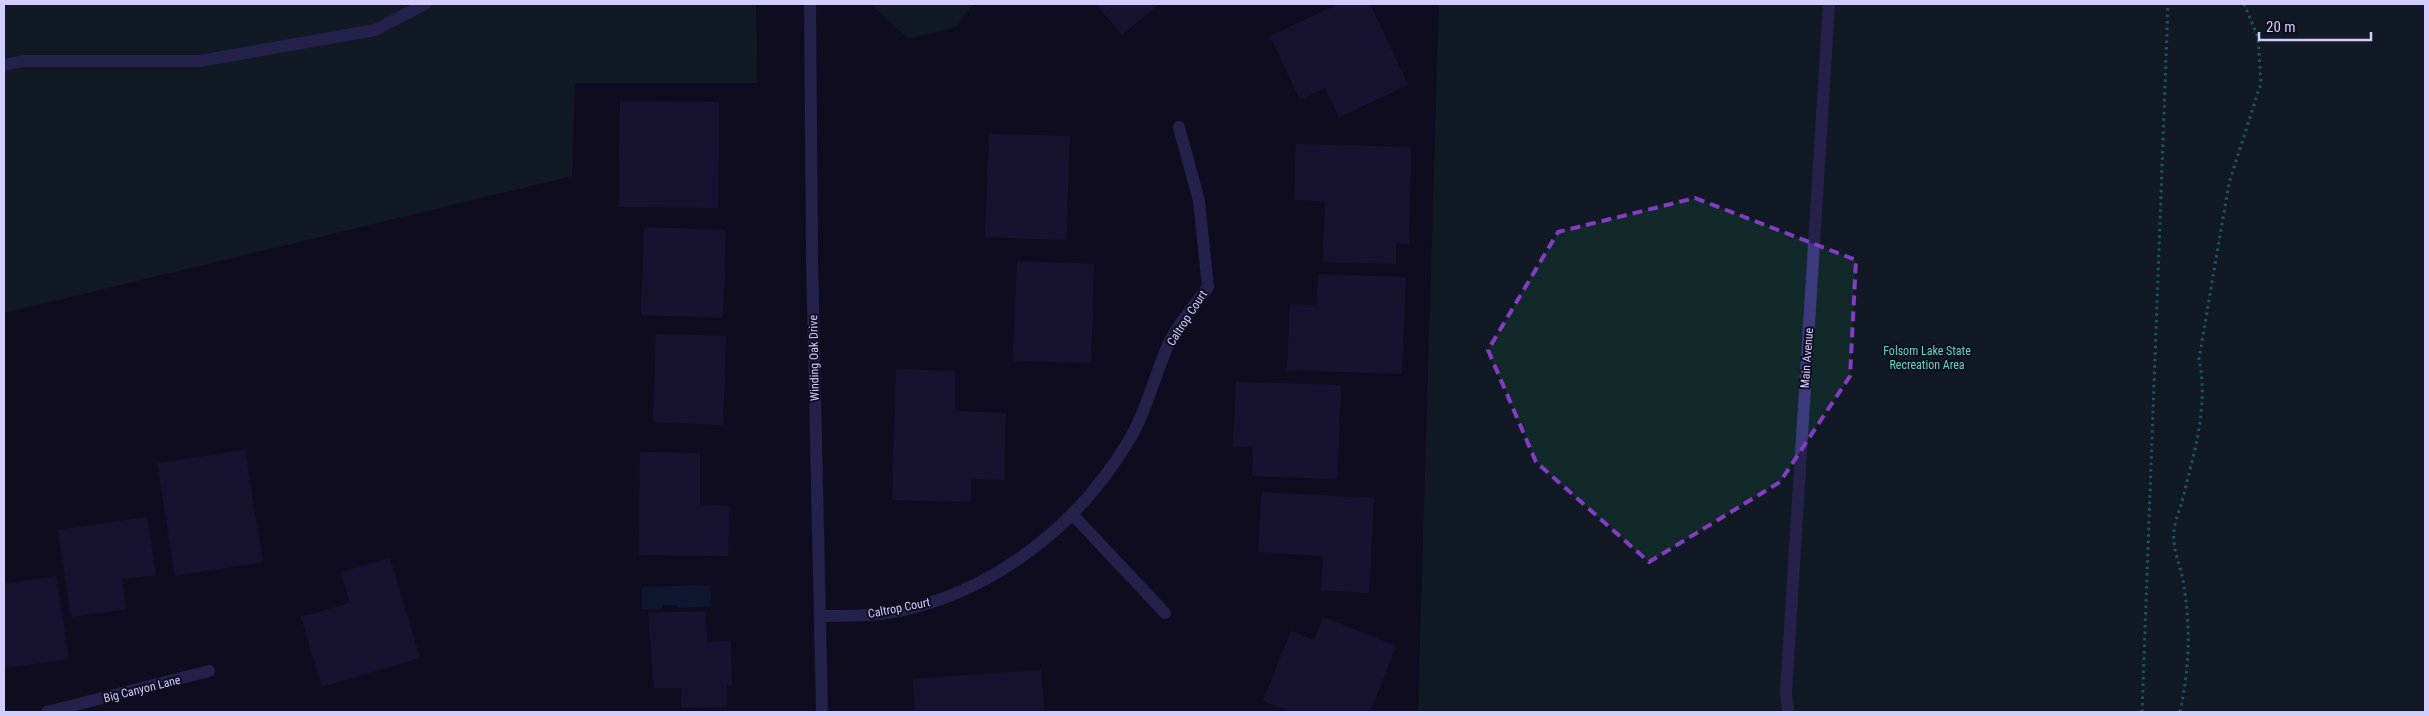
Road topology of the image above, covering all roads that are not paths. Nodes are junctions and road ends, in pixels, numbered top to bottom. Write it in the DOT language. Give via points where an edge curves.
graph roads {
  1 [pos="424,4"];
  2 [pos="810,4"];
  3 [pos="1828,4"];
  4 [pos="4,66"];
  5 [pos="1179,127"];
  6 [pos="1072,514"];
  7 [pos="1166,613"];
  8 [pos="820,616"];
  9 [pos="209,671"];
  10 [pos="47,712"];
  11 [pos="822,712"];
  12 [pos="1788,712"];
  1 -- 4 [label="street" via="375,30 200,61 24,60"];
  2 -- 8 [label="street, Winding Oak Drive"];
  3 -- 12 [label="street, Main Avenue" via="1786,692"];
  5 -- 6 [label="street, Caltrop Court" via="1199,201 1208,287 1169,342 1146,408 1128,442"];
  6 -- 7 [label="street"];
  6 -- 8 [label="street, Caltrop Court" via="1015,562 954,594 898,611"];
  8 -- 11 [label="street, Winding Oak Drive"];
  9 -- 10 [label="street, Big Canyon Lane"];
}
